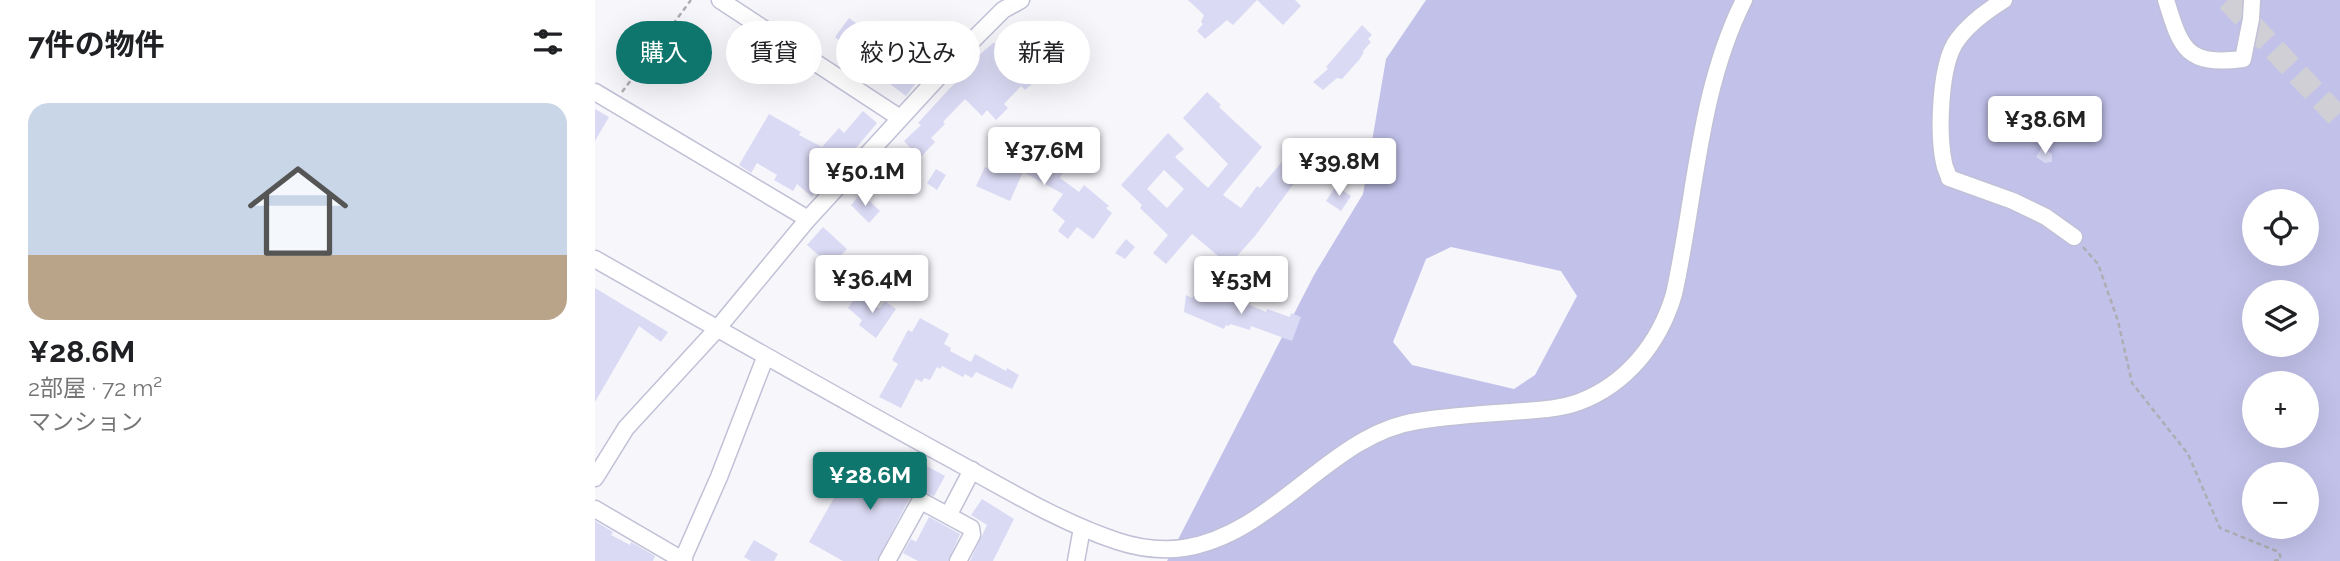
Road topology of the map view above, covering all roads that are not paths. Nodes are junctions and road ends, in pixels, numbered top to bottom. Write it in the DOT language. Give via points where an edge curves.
graph roads {
  1 [pos="720,0"];
  2 [pos="1021,0"];
  3 [pos="1744,0"];
  4 [pos="2004,0"];
  5 [pos="2166,0"];
  6 [pos="2252,0"];
  7 [pos="595,92"];
  8 [pos="900,118"];
  9 [pos="808,219"];
  10 [pos="2074,237"];
  11 [pos="595,259"];
  12 [pos="717,329"];
  13 [pos="765,358"];
  14 [pos="972,470"];
  15 [pos="595,478"];
  16 [pos="595,509"];
  17 [pos="949,514"];
  18 [pos="1082,528"];
  19 [pos="1143,555"];
  20 [pos="683,561"];
  21 [pos="887,561"];
  22 [pos="958,561"];
  23 [pos="1076,561"];
  1 -- 8 [label="street"];
  2 -- 8 [label="street" via="1003,10 974,38"];
  3 -- 19 [label="street" via="1707,102 1667,318 1642,357 1622,377 1578,402 1549,409 1406,423 1366,439 1250,523 1221,538"];
  4 -- 10 [label="street" via="1957,39 1947,61 1942,89 1944,167 1949,178 2013,201"];
  5 -- 6 [label="street" via="2177,37 2189,53 2218,62 2242,60"];
  7 -- 9 [label="street"];
  8 -- 9 [label="street"];
  9 -- 12 [label="street"];
  11 -- 12 [label="street"];
  12 -- 13 [label="street"];
  12 -- 15 [label="street" via="627,428"];
  13 -- 14 [label="street"];
  13 -- 20 [label="street"];
  14 -- 17 [label="street"];
  14 -- 18 [label="street"];
  16 -- 20 [label="street"];
  17 -- 21 [label="street" via="919,503"];
  17 -- 22 [label="street" via="971,528"];
  18 -- 19 [label="street"];
  18 -- 23 [label="street"];
}
